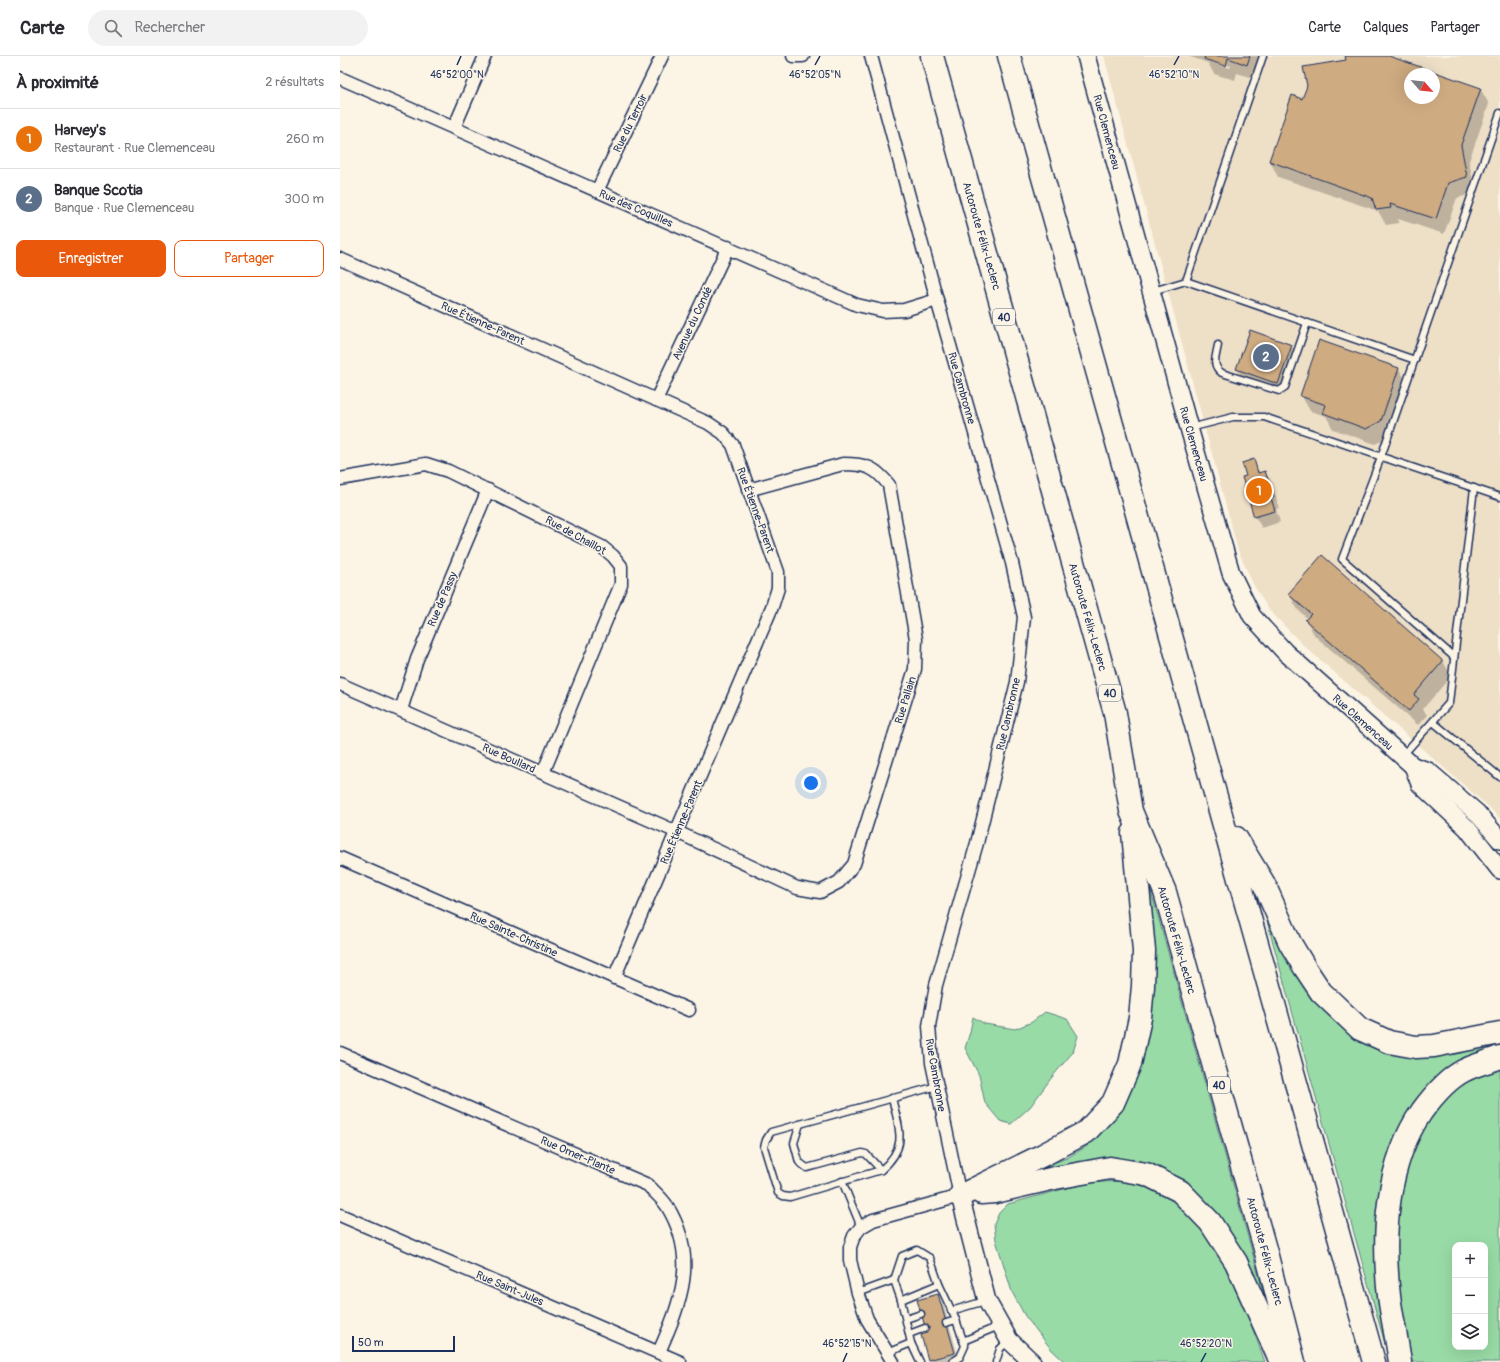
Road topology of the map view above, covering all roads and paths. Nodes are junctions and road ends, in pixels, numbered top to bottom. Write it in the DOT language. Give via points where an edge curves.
graph roads {
  1 [pos="485,56"];
  2 [pos="662,56"];
  3 [pos="793,56"];
  4 [pos="804,56"];
  5 [pos="871,56"];
  6 [pos="932,56"];
  7 [pos="1010,56"];
  8 [pos="1086,56"];
  9 [pos="1263,56"];
  10 [pos="340,78"];
  11 [pos="1500,113"];
  12 [pos="454,128"];
  13 [pos="598,191"];
  14 [pos="728,247"];
  15 [pos="340,259"];
  16 [pos="1186,281"];
  17 [pos="1151,292"];
  18 [pos="937,300"];
  19 [pos="1307,323"];
  20 [pos="1218,346"];
  21 [pos="1415,360"];
  22 [pos="656,400"];
  23 [pos="1189,428"];
  24 [pos="1381,457"];
  25 [pos="340,479"];
  26 [pos="1474,488"];
  27 [pos="488,490"];
  28 [pos="748,490"];
  29 [pos="1500,496"];
  30 [pos="1454,657"];
  31 [pos="340,684"];
  32 [pos="401,710"];
  33 [pos="1433,722"];
  34 [pos="1408,761"];
  35 [pos="543,773"];
  36 [pos="1500,777"];
  37 [pos="1131,811"];
  38 [pos="1221,813"];
  39 [pos="677,832"];
  40 [pos="1500,840"];
  41 [pos="340,858"];
  42 [pos="1500,870"];
  43 [pos="614,978"];
  44 [pos="689,1010"];
  45 [pos="1500,1033"];
  46 [pos="340,1054"];
  47 [pos="1500,1057"];
  48 [pos="937,1086"];
  49 [pos="892,1098"];
  50 [pos="800,1124"];
  51 [pos="881,1170"];
  52 [pos="842,1181"];
  53 [pos="960,1196"];
  54 [pos="340,1215"];
  55 [pos="861,1227"];
  56 [pos="894,1280"];
  57 [pos="939,1284"];
  58 [pos="858,1293"];
  59 [pos="902,1300"];
  60 [pos="987,1301"];
  61 [pos="951,1311"];
  62 [pos="921,1314"];
  63 [pos="906,1319"];
  64 [pos="956,1320"];
  65 [pos="946,1323"];
  66 [pos="925,1328"];
  67 [pos="1005,1333"];
  68 [pos="909,1334"];
  69 [pos="963,1341"];
  70 [pos="912,1343"];
  71 [pos="659,1352"];
  72 [pos="890,1358"];
  73 [pos="680,1362"];
  74 [pos="920,1362"];
  75 [pos="952,1362"];
  76 [pos="996,1362"];
  77 [pos="1032,1362"];
  78 [pos="1281,1362"];
  79 [pos="1294,1362"];
  80 [pos="1374,1362"];
  81 [pos="1400,1362"];
  1 -- 12 [label="street"];
  2 -- 13 [label="street, Rue du Terroir"];
  3 -- 4 [label="street"];
  5 -- 18 [label="street, Rue Cambronne"];
  6 -- 37 [label="highway, Autoroute Félix-Leclerc / 40" via="1115,713"];
  7 -- 38 [label="highway"];
  8 -- 17 [label="street, Rue Clemenceau"];
  9 -- 16 [label="lane"];
  10 -- 12 [label="street, Rue des Coquilles"];
  11 -- 21 [label="lane"];
  12 -- 13 [label="street, Rue des Coquilles"];
  13 -- 14 [label="street, Rue des Coquilles"];
  14 -- 18 [label="street, Rue des Coquilles" via="857,305 883,311 904,310"];
  14 -- 22 [label="street, Avenue du Condé"];
  15 -- 22 [label="street, Rue Étienne-Parent"];
  16 -- 17 [label="lane"];
  16 -- 19 [label="lane"];
  17 -- 23 [label="street, Rue Clemenceau"];
  18 -- 48 [label="street, Rue Cambronne" via="1012,563 1024,618 1017,682 977,843 936,985 929,1026"];
  19 -- 20 [label="lane" via="1285,387 1279,391 1222,373 1214,364"];
  19 -- 21 [label="lane"];
  21 -- 24 [label="lane"];
  22 -- 28 [label="street, Rue Étienne-Parent" via="708,423 723,433 733,445"];
  23 -- 24 [label="lane" via="1233,417 1264,417"];
  23 -- 34 [label="street, Rue Clemenceau" via="1231,573 1252,616 1285,652"];
  24 -- 26 [label="lane"];
  24 -- 30 [label="lane" via="1342,559"];
  25 -- 27 [label="street, Rue de Chaillot" via="426,464 448,470"];
  26 -- 29 [label="lane"];
  26 -- 30 [label="lane"];
  27 -- 32 [label="street, Rue de Passy" via="417,659"];
  27 -- 35 [label="street, Rue de Chaillot" via="602,547 621,566 621,584"];
  28 -- 39 [label="street, Rue Étienne-Parent" via="778,572 778,588"];
  28 -- 39 [label="street, Rue Pallain" via="843,464 859,464 880,474 889,485 916,639 915,669 854,864 838,882 820,892 797,888"];
  30 -- 33 [label="lane" via="1449,703"];
  31 -- 32 [label="street, Rue Boullard"];
  32 -- 35 [label="street, Rue Boullard"];
  33 -- 34 [label="lane"];
  33 -- 36 [label="lane"];
  34 -- 40 [label="street, Rue Clemenceau" via="1428,771 1477,814"];
  34 -- 42 [label="street, Rue Clemenceau" via="1420,784 1467,828"];
  35 -- 39 [label="street, Rue Boullard"];
  37 -- 53 [label="highway" via="1144,951 1143,986 1140,1018 1130,1064 1113,1103 1086,1132"];
  37 -- 79 [label="highway, Autoroute Félix-Leclerc / 40" via="1165,892"];
  38 -- 45 [label="highway" via="1264,884 1304,968 1321,992 1360,1029 1389,1042 1416,1047"];
  38 -- 80 [label="highway"];
  39 -- 43 [label="street, Rue Étienne-Parent"];
  41 -- 43 [label="street, Rue Sainte-Christine"];
  43 -- 44 [label="street, Rue Sainte-Christine"];
  46 -- 71 [label="street, Rue Omer-Plante" via="648,1185 666,1205 679,1232 684,1263 682,1293"];
  47 -- 81 [label="highway" via="1463,1071 1430,1099 1408,1134 1399,1156 1389,1209 1387,1245 1390,1297"];
  48 -- 49 [label="lane"];
  48 -- 53 [label="street, Rue Cambronne"];
  49 -- 50 [label="lane"];
  49 -- 51 [label="lane" via="901,1136 899,1147 890,1162"];
  50 -- 51 [label="lane" via="794,1143 799,1162 806,1168 862,1153"];
  50 -- 52 [label="lane" via="772,1132 766,1140 764,1147 778,1193 790,1197"];
  51 -- 52 [label="lane"];
  52 -- 55 [label="lane"];
  53 -- 55 [label="street" via="873,1220"];
  53 -- 60 [label="street, Rue Cambronne"];
  53 -- 78 [label="highway" via="995,1192 1110,1168 1146,1174 1180,1191 1210,1222 1236,1262"];
  54 -- 71 [label="street, Rue Saint-Jules"];
  55 -- 58 [label="street" via="850,1247 850,1260"];
  56 -- 57 [label="lane" via="902,1256 917,1250 930,1258"];
  56 -- 58 [label="lane"];
  56 -- 59 [label="lane"];
  57 -- 59 [label="lane"];
  57 -- 61 [label="lane" via="945,1306"];
  58 -- 72 [label="street" via="867,1319"];
  59 -- 63 [label="lane"];
  60 -- 61 [label="lane"];
  60 -- 67 [label="street, Rue Cambronne"];
  61 -- 64 [label="lane"];
  62 -- 63 [label="lane"];
  63 -- 68 [label="lane"];
  64 -- 65 [label="lane"];
  64 -- 69 [label="lane"];
  66 -- 68 [label="lane"];
  67 -- 69 [label="lane"];
  67 -- 76 [label="lane"];
  67 -- 77 [label="street, Rue Cambronne"];
  68 -- 70 [label="lane"];
  69 -- 75 [label="lane" via="965,1346 960,1357"];
  70 -- 72 [label="lane"];
  70 -- 74 [label="lane"];
  71 -- 73 [label="street, Rue Saint-Jules"];
}
